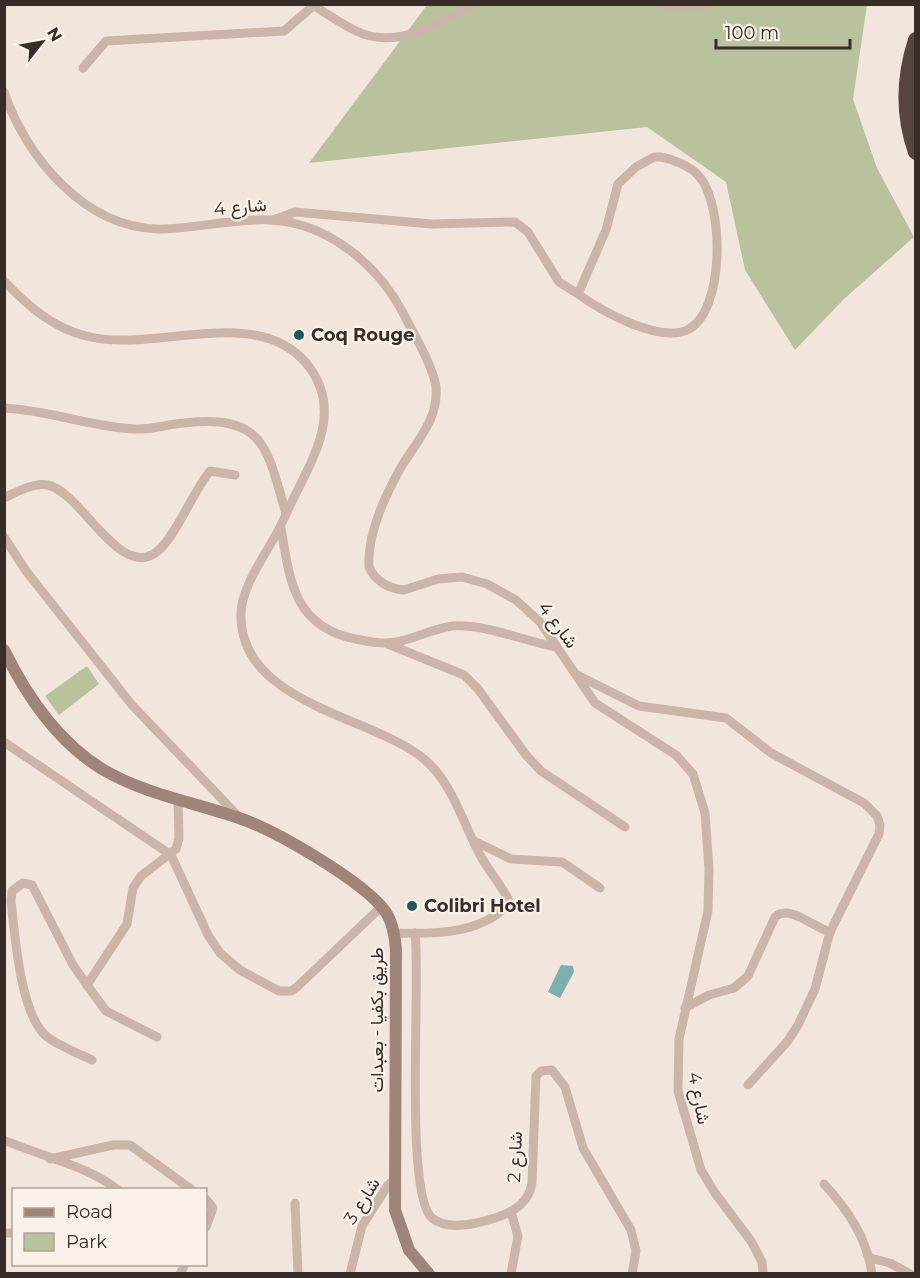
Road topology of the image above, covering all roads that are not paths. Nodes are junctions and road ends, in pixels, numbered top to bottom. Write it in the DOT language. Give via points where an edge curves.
graph roads {
  1 [pos="475,4"];
  2 [pos="661,4"];
  3 [pos="710,4"];
  4 [pos="312,5"];
  5 [pos="915,40"];
  6 [pos="83,68"];
  7 [pos="4,92"];
  8 [pos="915,152"];
  9 [pos="273,220"];
  10 [pos="4,281"];
  11 [pos="578,294"];
  12 [pos="4,408"];
  13 [pos="235,476"];
  14 [pos="4,498"];
  15 [pos="286,514"];
  16 [pos="281,528"];
  17 [pos="4,537"];
  18 [pos="386,643"];
  19 [pos="556,648"];
  20 [pos="4,650"];
  21 [pos="575,674"];
  22 [pos="4,742"];
  23 [pos="178,802"];
  24 [pos="241,819"];
  25 [pos="625,827"];
  26 [pos="474,841"];
  27 [pos="171,855"];
  28 [pos="600,888"];
  29 [pos="381,907"];
  30 [pos="831,932"];
  31 [pos="394,933"];
  32 [pos="415,933"];
  33 [pos="87,985"];
  34 [pos="685,1008"];
  35 [pos="157,1037"];
  36 [pos="92,1060"];
  37 [pos="748,1085"];
  38 [pos="4,1140"];
  39 [pos="50,1160"];
  40 [pos="394,1180"];
  41 [pos="824,1184"];
  42 [pos="115,1188"];
  43 [pos="189,1188"];
  44 [pos="207,1200"];
  45 [pos="295,1203"];
  46 [pos="511,1212"];
  47 [pos="207,1224"];
  48 [pos="870,1258"];
  49 [pos="298,1274"];
  50 [pos="350,1274"];
  51 [pos="429,1274"];
  52 [pos="511,1274"];
  53 [pos="632,1274"];
  54 [pos="762,1274"];
  55 [pos="872,1274"];
  56 [pos="910,1274"];
  1 -- 4 [label="street" via="413,36 358,32"];
  2 -- 3 [label="street"];
  4 -- 6 [label="street" via="284,31 106,41"];
  5 -- 8 [label="highway" via="906,99"];
  7 -- 9 [label="street, شارع 4" via="20,129 52,173 86,204 116,220 157,229"];
  9 -- 11 [label="street" via="295,212 422,224 514,222 528,232 553,275"];
  9 -- 19 [label="street, شارع 4" via="323,235 351,250 374,271 394,297 435,382 435,408 399,470 374,533 369,560 372,573 384,584 404,590 452,576 487,584 528,610"];
  10 -- 15 [label="street" via="43,317 66,331 89,337 118,340 239,333 279,341 292,350 319,382 326,421"];
  11 -- 11 [label="street" via="598,252 624,177 645,162 661,157 697,174 713,203 718,252 708,299 697,324 681,333 663,333 593,306"];
  12 -- 15 [label="street" via="137,429 184,423 233,423 249,432 265,450"];
  13 -- 14 [label="street" via="210,471 166,542 143,559 120,549 68,495 47,484"];
  15 -- 16 [label="street"];
  16 -- 18 [label="street" via="289,574 312,620 339,634"];
  16 -- 26 [label="street" via="242,602 242,630 257,661 299,698 392,739 425,759 447,786"];
  17 -- 24 [label="street" via="26,571 132,705"];
  18 -- 19 [label="street" via="451,626"];
  18 -- 25 [label="street" via="464,675 541,771"];
  19 -- 21 [label="street, شارع 4"];
  20 -- 23 [label="main road, طريق بكفيا - بعبدات" via="36,703 69,743 113,775"];
  21 -- 30 [label="street" via="639,706 726,718 771,753 874,811 879,834"];
  21 -- 34 [label="street, شارع 4" via="595,703 686,764 699,789 705,813 708,911"];
  22 -- 27 [label="street"];
  23 -- 24 [label="main road, طريق بكفيا - بعبدات"];
  23 -- 27 [label="street" via="179,838"];
  24 -- 29 [label="main road, طريق بكفيا - بعبدات" via="339,873"];
  26 -- 28 [label="street" via="511,859 562,862"];
  26 -- 32 [label="street" via="506,896 507,905 490,920 472,927"];
  27 -- 29 [label="street" via="220,953 240,970 279,991 297,987"];
  27 -- 33 [label="street" via="141,876 133,888 127,924"];
  29 -- 31 [label="main road, طريق بكفيا - بعبدات"];
  30 -- 34 [label="street" via="781,912 775,917 748,976 734,988"];
  30 -- 37 [label="street" via="814,989 798,1025"];
  31 -- 32 [label="street"];
  31 -- 40 [label="main road, طريق بكفيا - بعبدات"];
  32 -- 46 [label="street" via="417,1150 424,1204 434,1219 453,1225"];
  33 -- 35 [label="street" via="106,1011"];
  33 -- 36 [label="street" via="32,885 19,885 12,891 11,902 22,984 31,1009 44,1034"];
  34 -- 54 [label="street, شارع 4" via="676,1075 694,1152 707,1183 751,1241 762,1262"];
  38 -- 39 [label="street"];
  39 -- 42 [label="street"];
  39 -- 43 [label="street" via="113,1144 130,1145"];
  40 -- 50 [label="street, شارع 3" via="362,1226"];
  40 -- 51 [label="main road, طريق بكفيا - بعبدات" via="399,1224 410,1250"];
  41 -- 48 [label="street" via="855,1223"];
  44 -- 47 [label="street" via="213,1208"];
  45 -- 49 [label="street"];
  46 -- 52 [label="street" via="518,1236"];
  46 -- 53 [label="street, شارع 2" via="526,1199 531,1187 536,1076 552,1070 565,1087 583,1148 632,1230 636,1251"];
  48 -- 55 [label="street"];
  48 -- 56 [label="street"];
}
